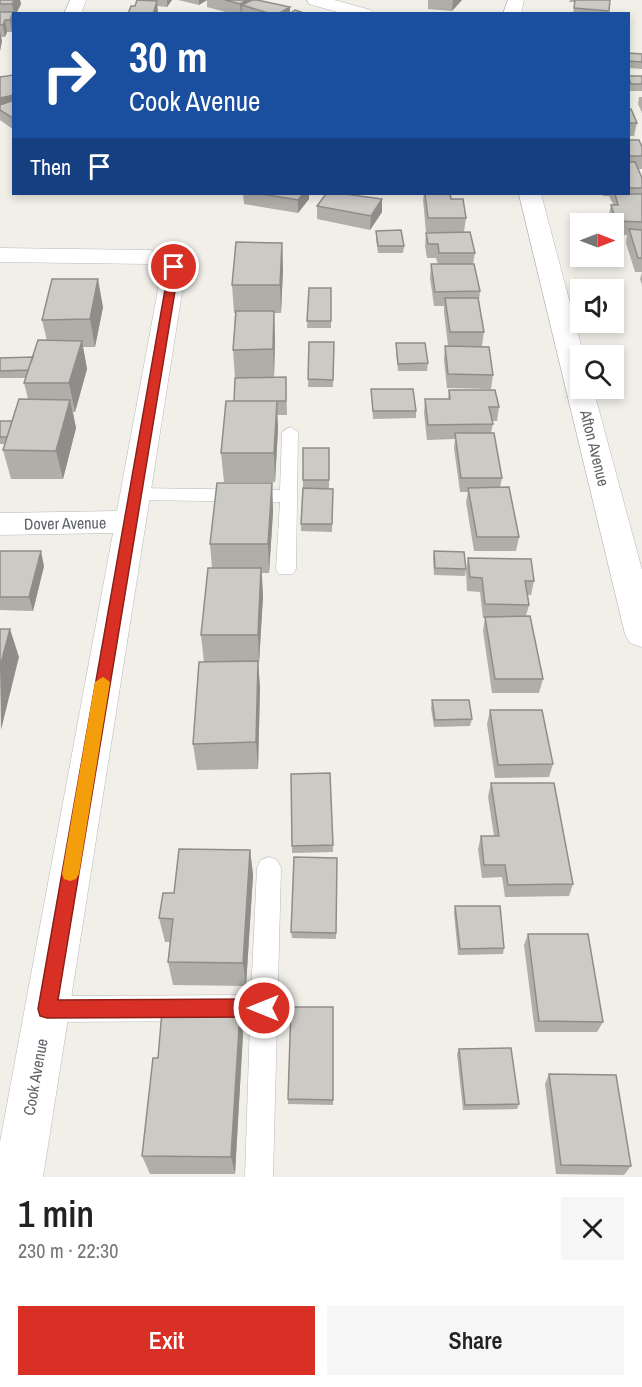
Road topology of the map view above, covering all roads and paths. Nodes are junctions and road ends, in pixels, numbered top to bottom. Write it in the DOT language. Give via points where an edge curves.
graph roads {
  1 [pos="315,0"];
  2 [pos="357,12"];
  3 [pos="531,195"];
  4 [pos="0,255"];
  5 [pos="290,432"];
  6 [pos="289,496"];
  7 [pos="133,508"];
  8 [pos="0,524"];
  9 [pos="286,569"];
  10 [pos="642,634"];
  11 [pos="269,868"];
  12 [pos="264,1008"];
  13 [pos="47,1009"];
  14 [pos="18,1177"];
  15 [pos="259,1177"];
  1 -- 2 [label="street"];
  3 -- 10 [label="street, Afton Avenue"];
  4 -- 7 [label="street, Cook Avenue" via="148,257 167,260 174,267"];
  5 -- 6 [label="lane"];
  6 -- 7 [label="lane"];
  6 -- 9 [label="lane"];
  7 -- 8 [label="street, Dover Avenue"];
  7 -- 13 [label="street, Cook Avenue"];
  11 -- 12 [label="lane"];
  12 -- 13 [label="lane"];
  12 -- 15 [label="lane"];
  13 -- 14 [label="street, Cook Avenue"];
}
